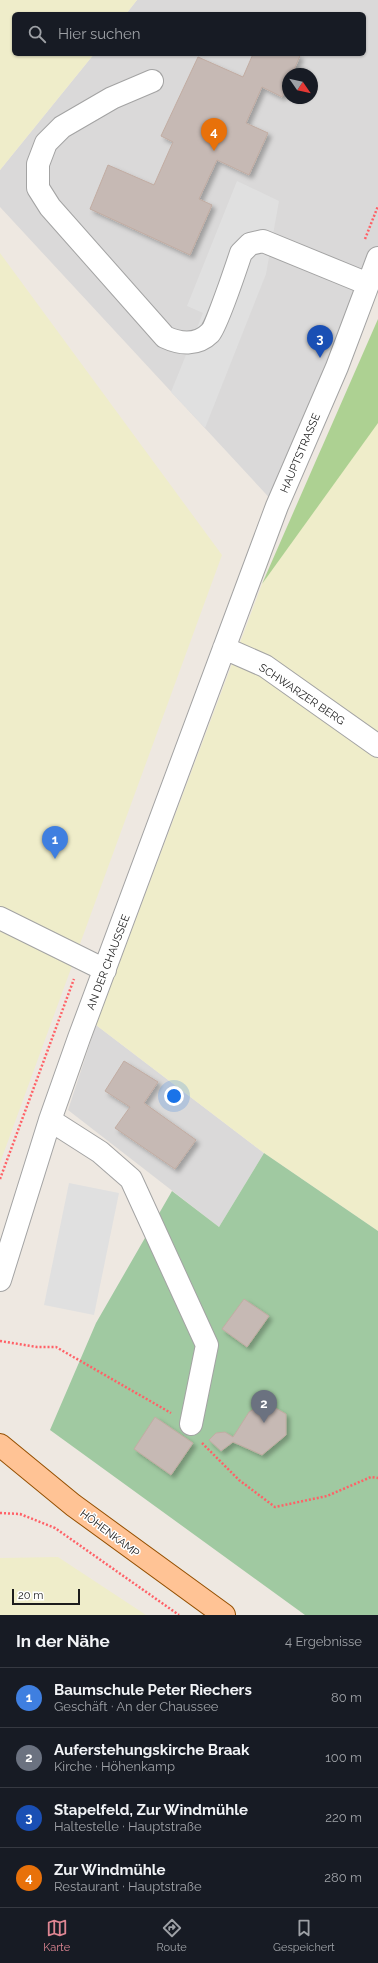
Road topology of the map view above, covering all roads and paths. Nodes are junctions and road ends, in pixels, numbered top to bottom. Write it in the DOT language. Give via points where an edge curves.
graph roads {
  1 [pos="152,81"];
  2 [pos="378,258"];
  3 [pos="368,284"];
  4 [pos="224,648"];
  5 [pos="378,746"];
  6 [pos="0,918"];
  7 [pos="105,970"];
  8 [pos="50,1120"];
  9 [pos="0,1280"];
  10 [pos="0,1341"];
  11 [pos="191,1424"];
  12 [pos="0,1445"];
  13 [pos="378,1478"];
  14 [pos="0,1513"];
  15 [pos="179,1615"];
  16 [pos="224,1615"];
  1 -- 3 [label="street" via="112,98 62,127 46,143 38,164 38,188 50,207 165,337 178,343 197,342 211,332 241,253 250,244 263,240"];
  2 -- 3 [label="street, HAUPTSTRASSE"];
  3 -- 4 [label="street, HAUPTSTRASSE" via="277,506"];
  4 -- 5 [label="street, SCHWARZER BERG" via="264,666"];
  4 -- 7 [label="street, AN DER CHAUSSEE"];
  6 -- 7 [label="street"];
  7 -- 8 [label="street, AN DER CHAUSSEE"];
  8 -- 9 [label="street, AN DER CHAUSSEE"];
  8 -- 11 [label="street" via="100,1152 131,1178 207,1345"];
  10 -- 11 [label="path" via="56,1347"];
  11 -- 13 [label="path" via="196,1437 239,1480 274,1507 326,1496 371,1478"];
  12 -- 16 [label="main road, HÖHENKAMP" via="73,1505"];
  14 -- 15 [label="path" via="20,1514 55,1528"];
}
